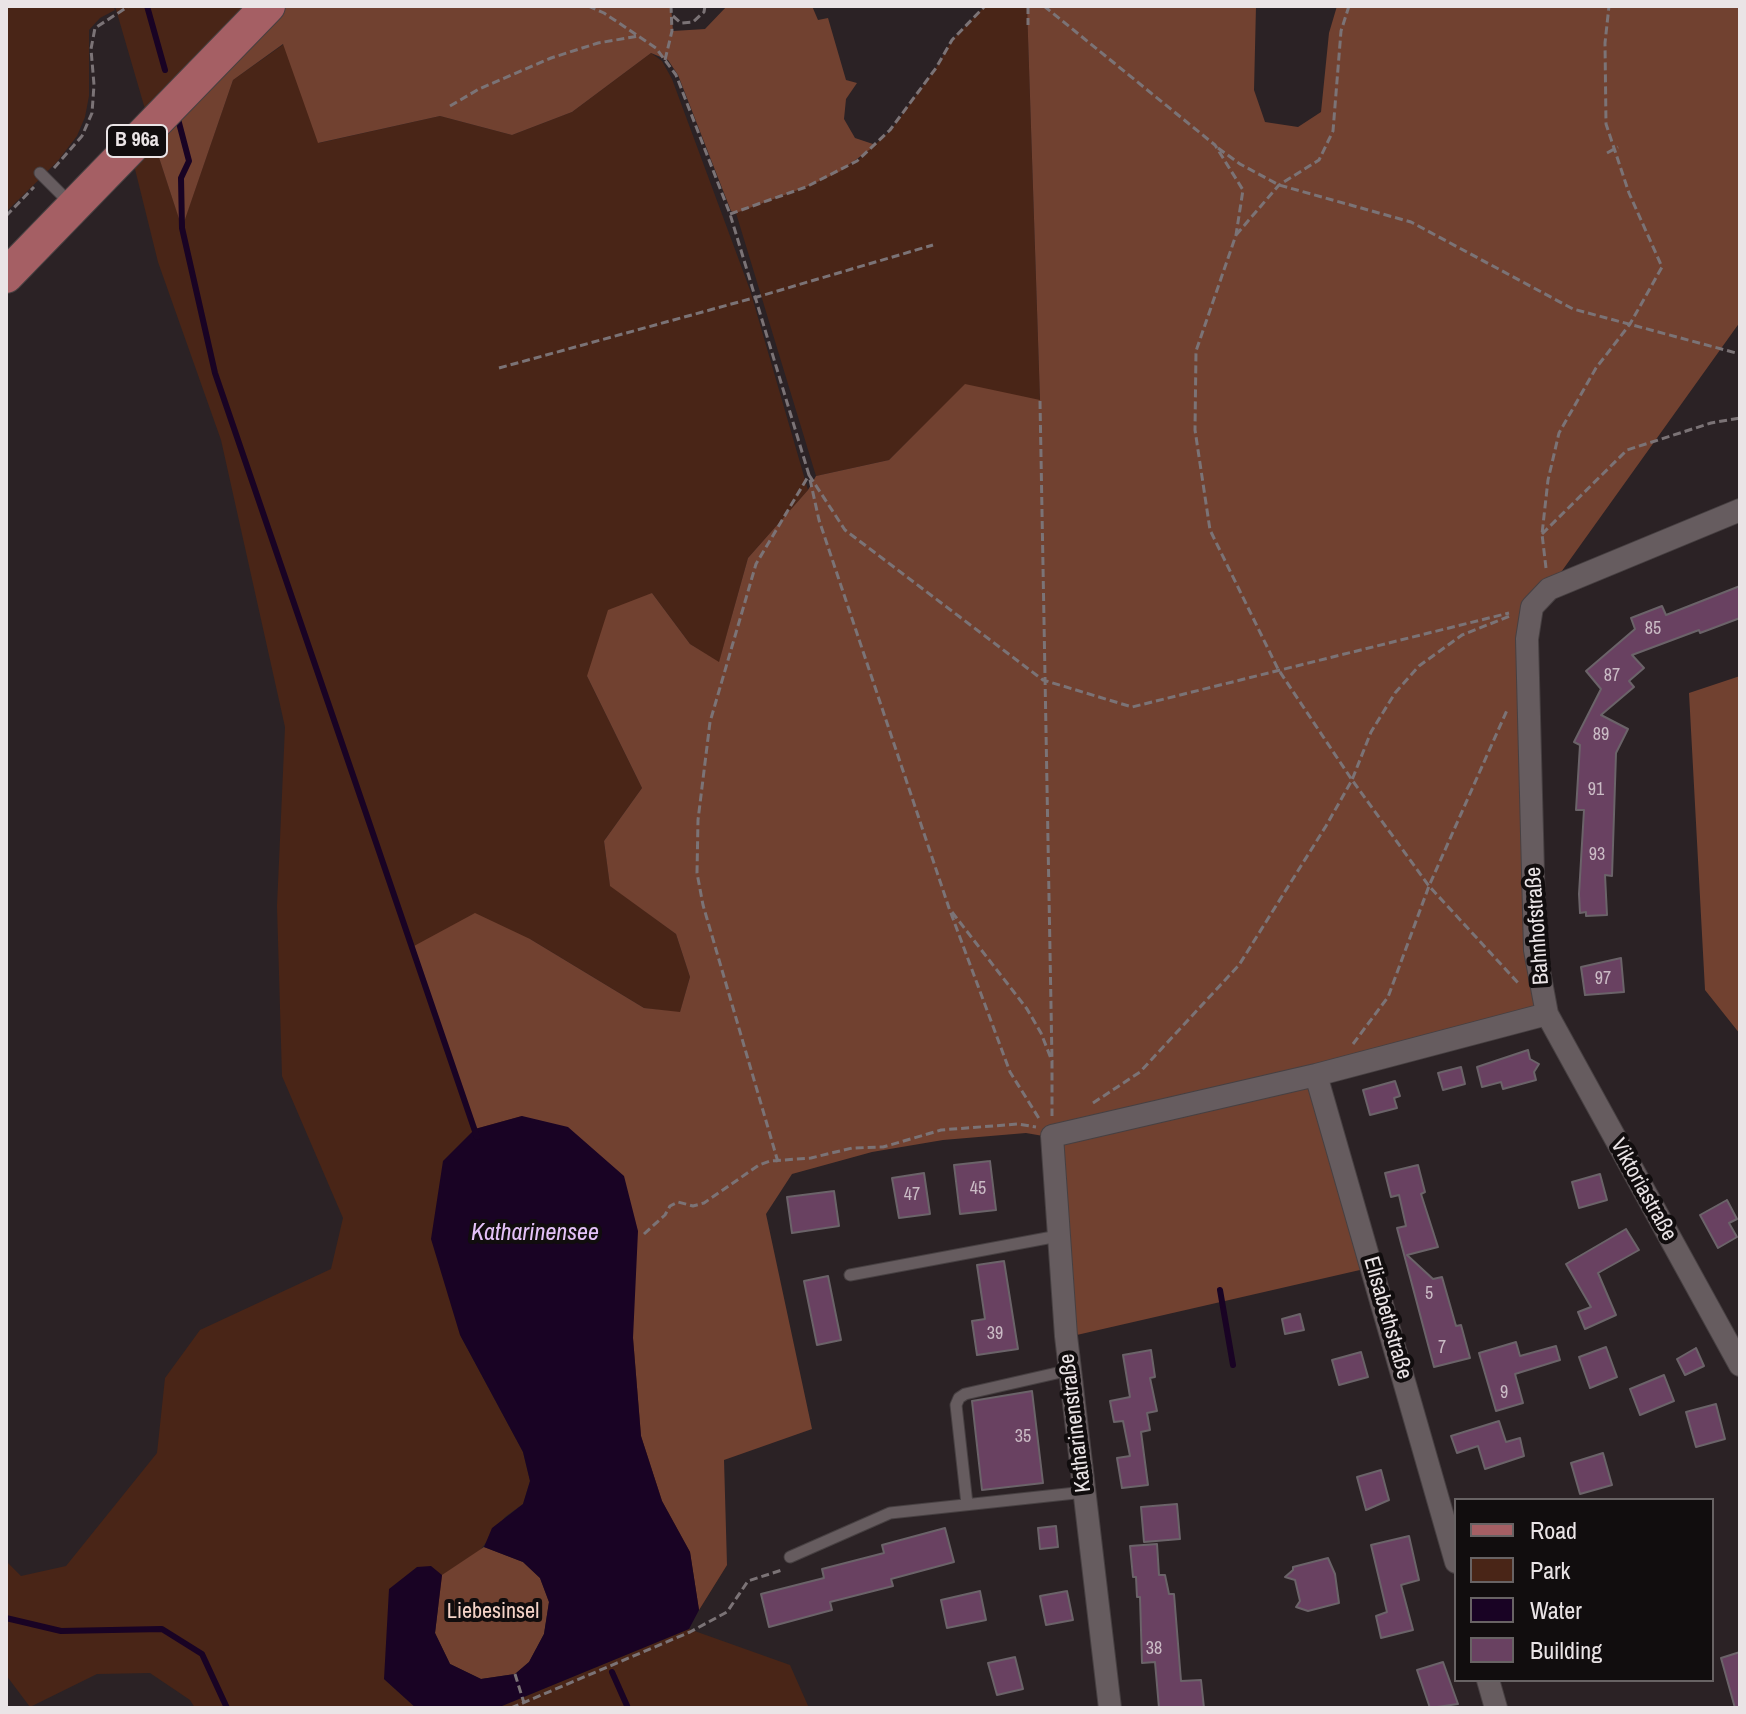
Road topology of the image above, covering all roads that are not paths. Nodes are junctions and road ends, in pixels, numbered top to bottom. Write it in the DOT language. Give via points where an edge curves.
graph roads {
  1 [pos="268,6"];
  2 [pos="42,175"];
  3 [pos="74,206"];
  4 [pos="6,276"];
  5 [pos="1740,510"];
  6 [pos="1547,1014"];
  7 [pos="1325,1072"];
  8 [pos="1052,1136"];
  9 [pos="1058,1236"];
  10 [pos="850,1275"];
  11 [pos="1740,1365"];
  12 [pos="1070,1370"];
  13 [pos="1085,1492"];
  14 [pos="967,1504"];
  15 [pos="1454,1555"];
  16 [pos="790,1557"];
  17 [pos="1489,1682"];
  18 [pos="1110,1708"];
  19 [pos="1496,1708"];
  1 -- 3 [label="main road, B 96a"];
  2 -- 3 [label="lane"];
  3 -- 4 [label="main road, B 96a"];
  5 -- 6 [label="street, Bahnhofstraße" via="1549,589 1532,607 1527,639 1535,950"];
  6 -- 7 [label="street, Bahnhofstraße"];
  6 -- 11 [label="street, Viktoriastraße"];
  7 -- 8 [label="street, Bahnhofstraße"];
  7 -- 15 [label="street, Elisabethstraße"];
  8 -- 9 [label="street, Katharinenstraße"];
  9 -- 10 [label="lane"];
  9 -- 12 [label="street, Katharinenstraße"];
  12 -- 13 [label="street, Katharinenstraße"];
  12 -- 14 [label="lane" via="959,1398"];
  13 -- 14 [label="lane"];
  13 -- 18 [label="street, Katharinenstraße"];
  14 -- 16 [label="lane" via="890,1513"];
  17 -- 19 [label="street"];
}
